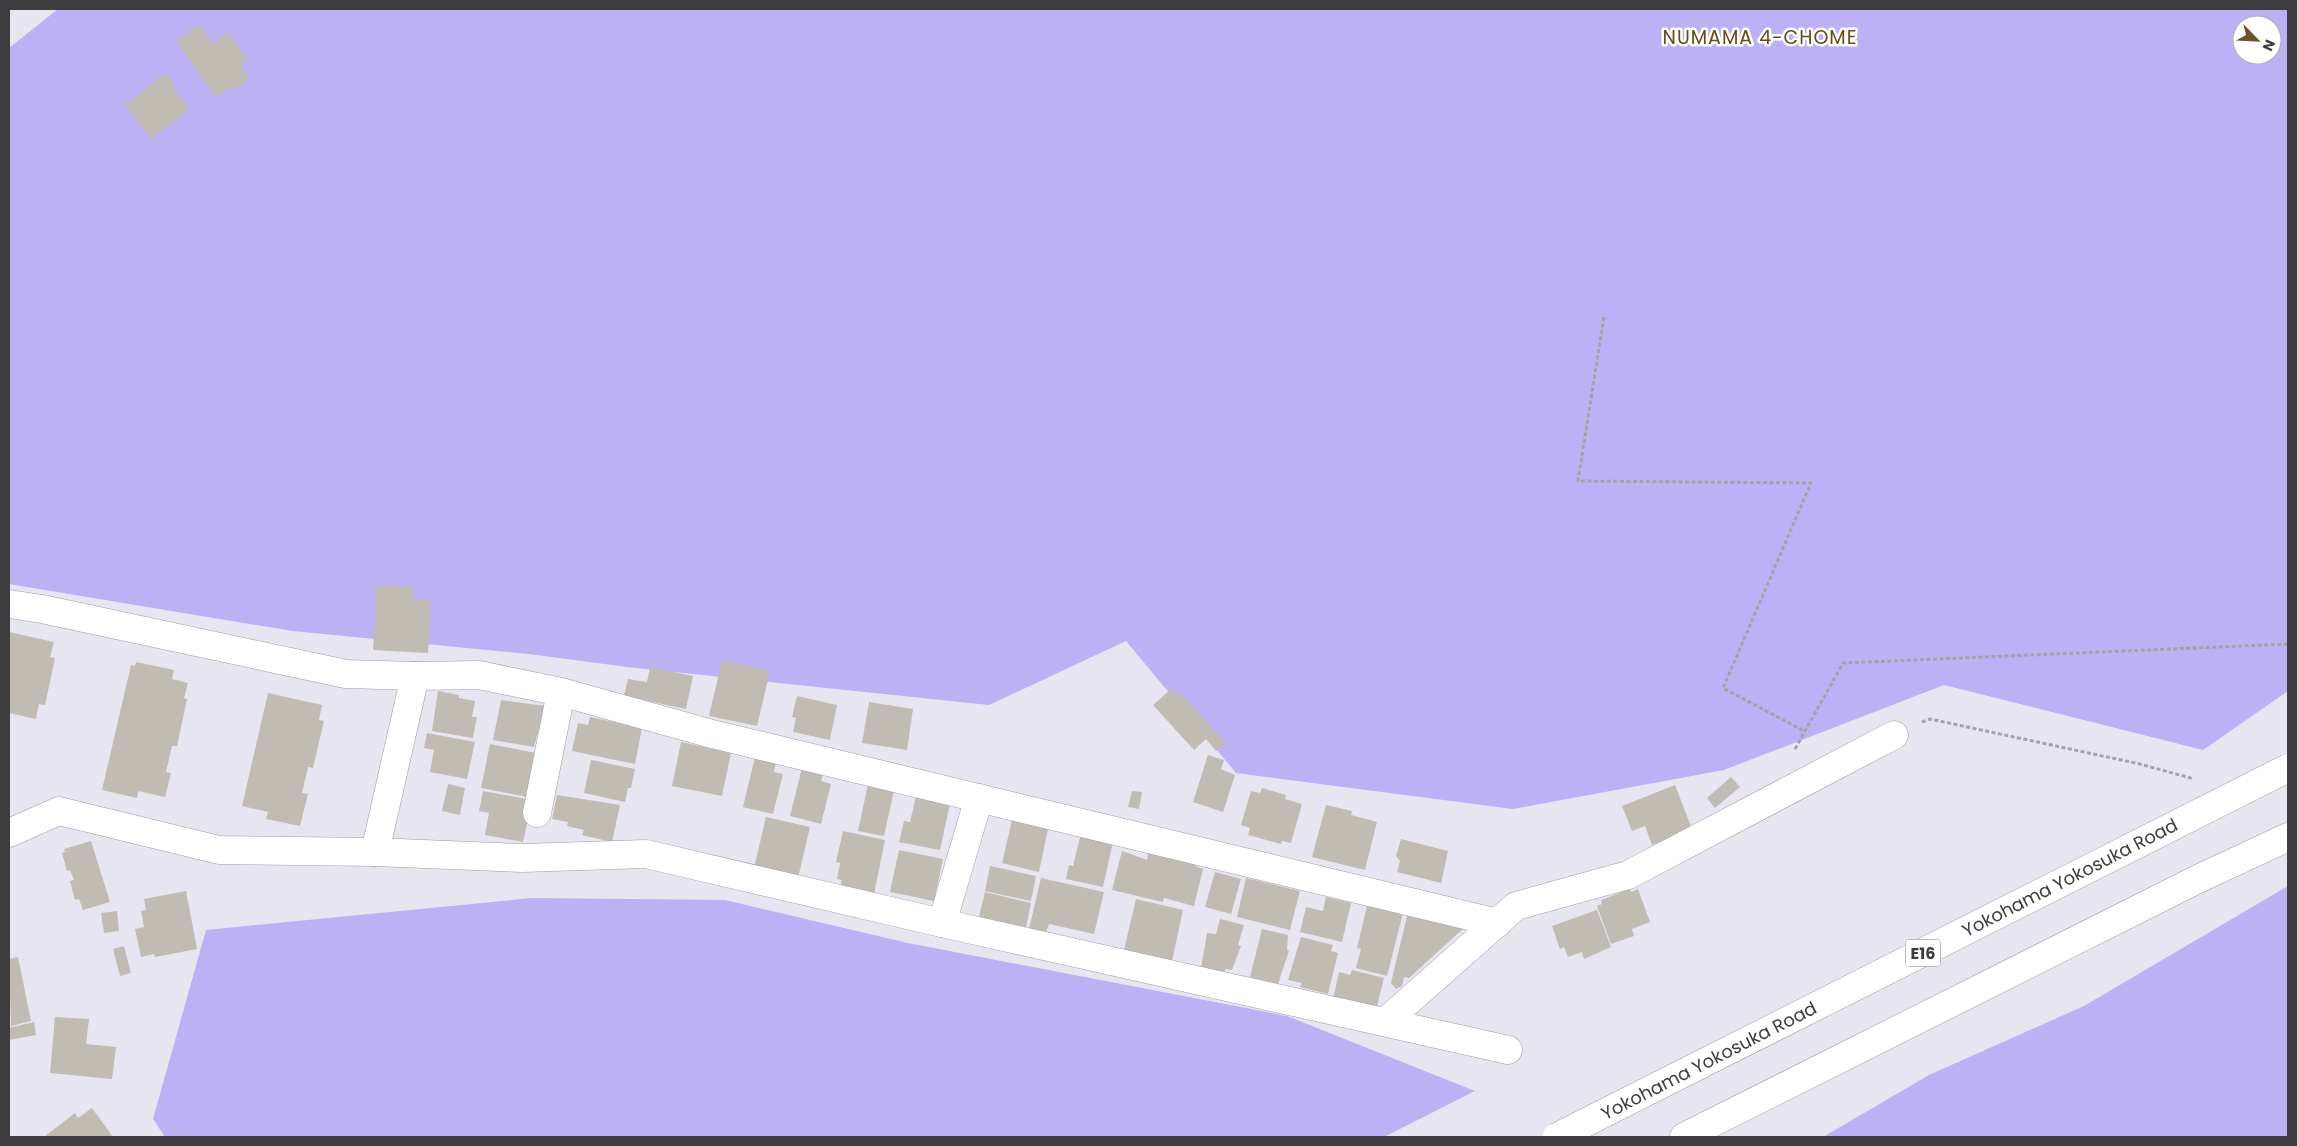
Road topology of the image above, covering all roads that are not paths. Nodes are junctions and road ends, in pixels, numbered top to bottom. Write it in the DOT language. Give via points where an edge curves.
graph roads {
  1 [pos="9,604"];
  2 [pos="416,676"];
  3 [pos="561,692"];
  4 [pos="1894,734"];
  5 [pos="2288,768"];
  6 [pos="978,798"];
  7 [pos="537,813"];
  8 [pos="9,833"];
  9 [pos="2288,837"];
  10 [pos="375,852"];
  11 [pos="942,923"];
  12 [pos="1498,923"];
  13 [pos="1385,1022"];
  14 [pos="1508,1050"];
  15 [pos="1557,1137"];
  16 [pos="1684,1137"];
  1 -- 2 [label="main road" via="346,674"];
  2 -- 3 [label="main road" via="479,675"];
  2 -- 10 [label="main road"];
  3 -- 6 [label="main road" via="712,734"];
  3 -- 7 [label="main road"];
  4 -- 12 [label="main road" via="1628,875 1516,906"];
  5 -- 15 [label="main road, Yokohama Yokosuka Road / E16, bridge"];
  6 -- 11 [label="main road"];
  6 -- 12 [label="main road"];
  8 -- 10 [label="main road" via="59,812 219,850"];
  9 -- 16 [label="main road"];
  10 -- 11 [label="main road" via="522,858 646,854"];
  11 -- 13 [label="main road"];
  12 -- 13 [label="main road"];
  13 -- 14 [label="main road"];
}
